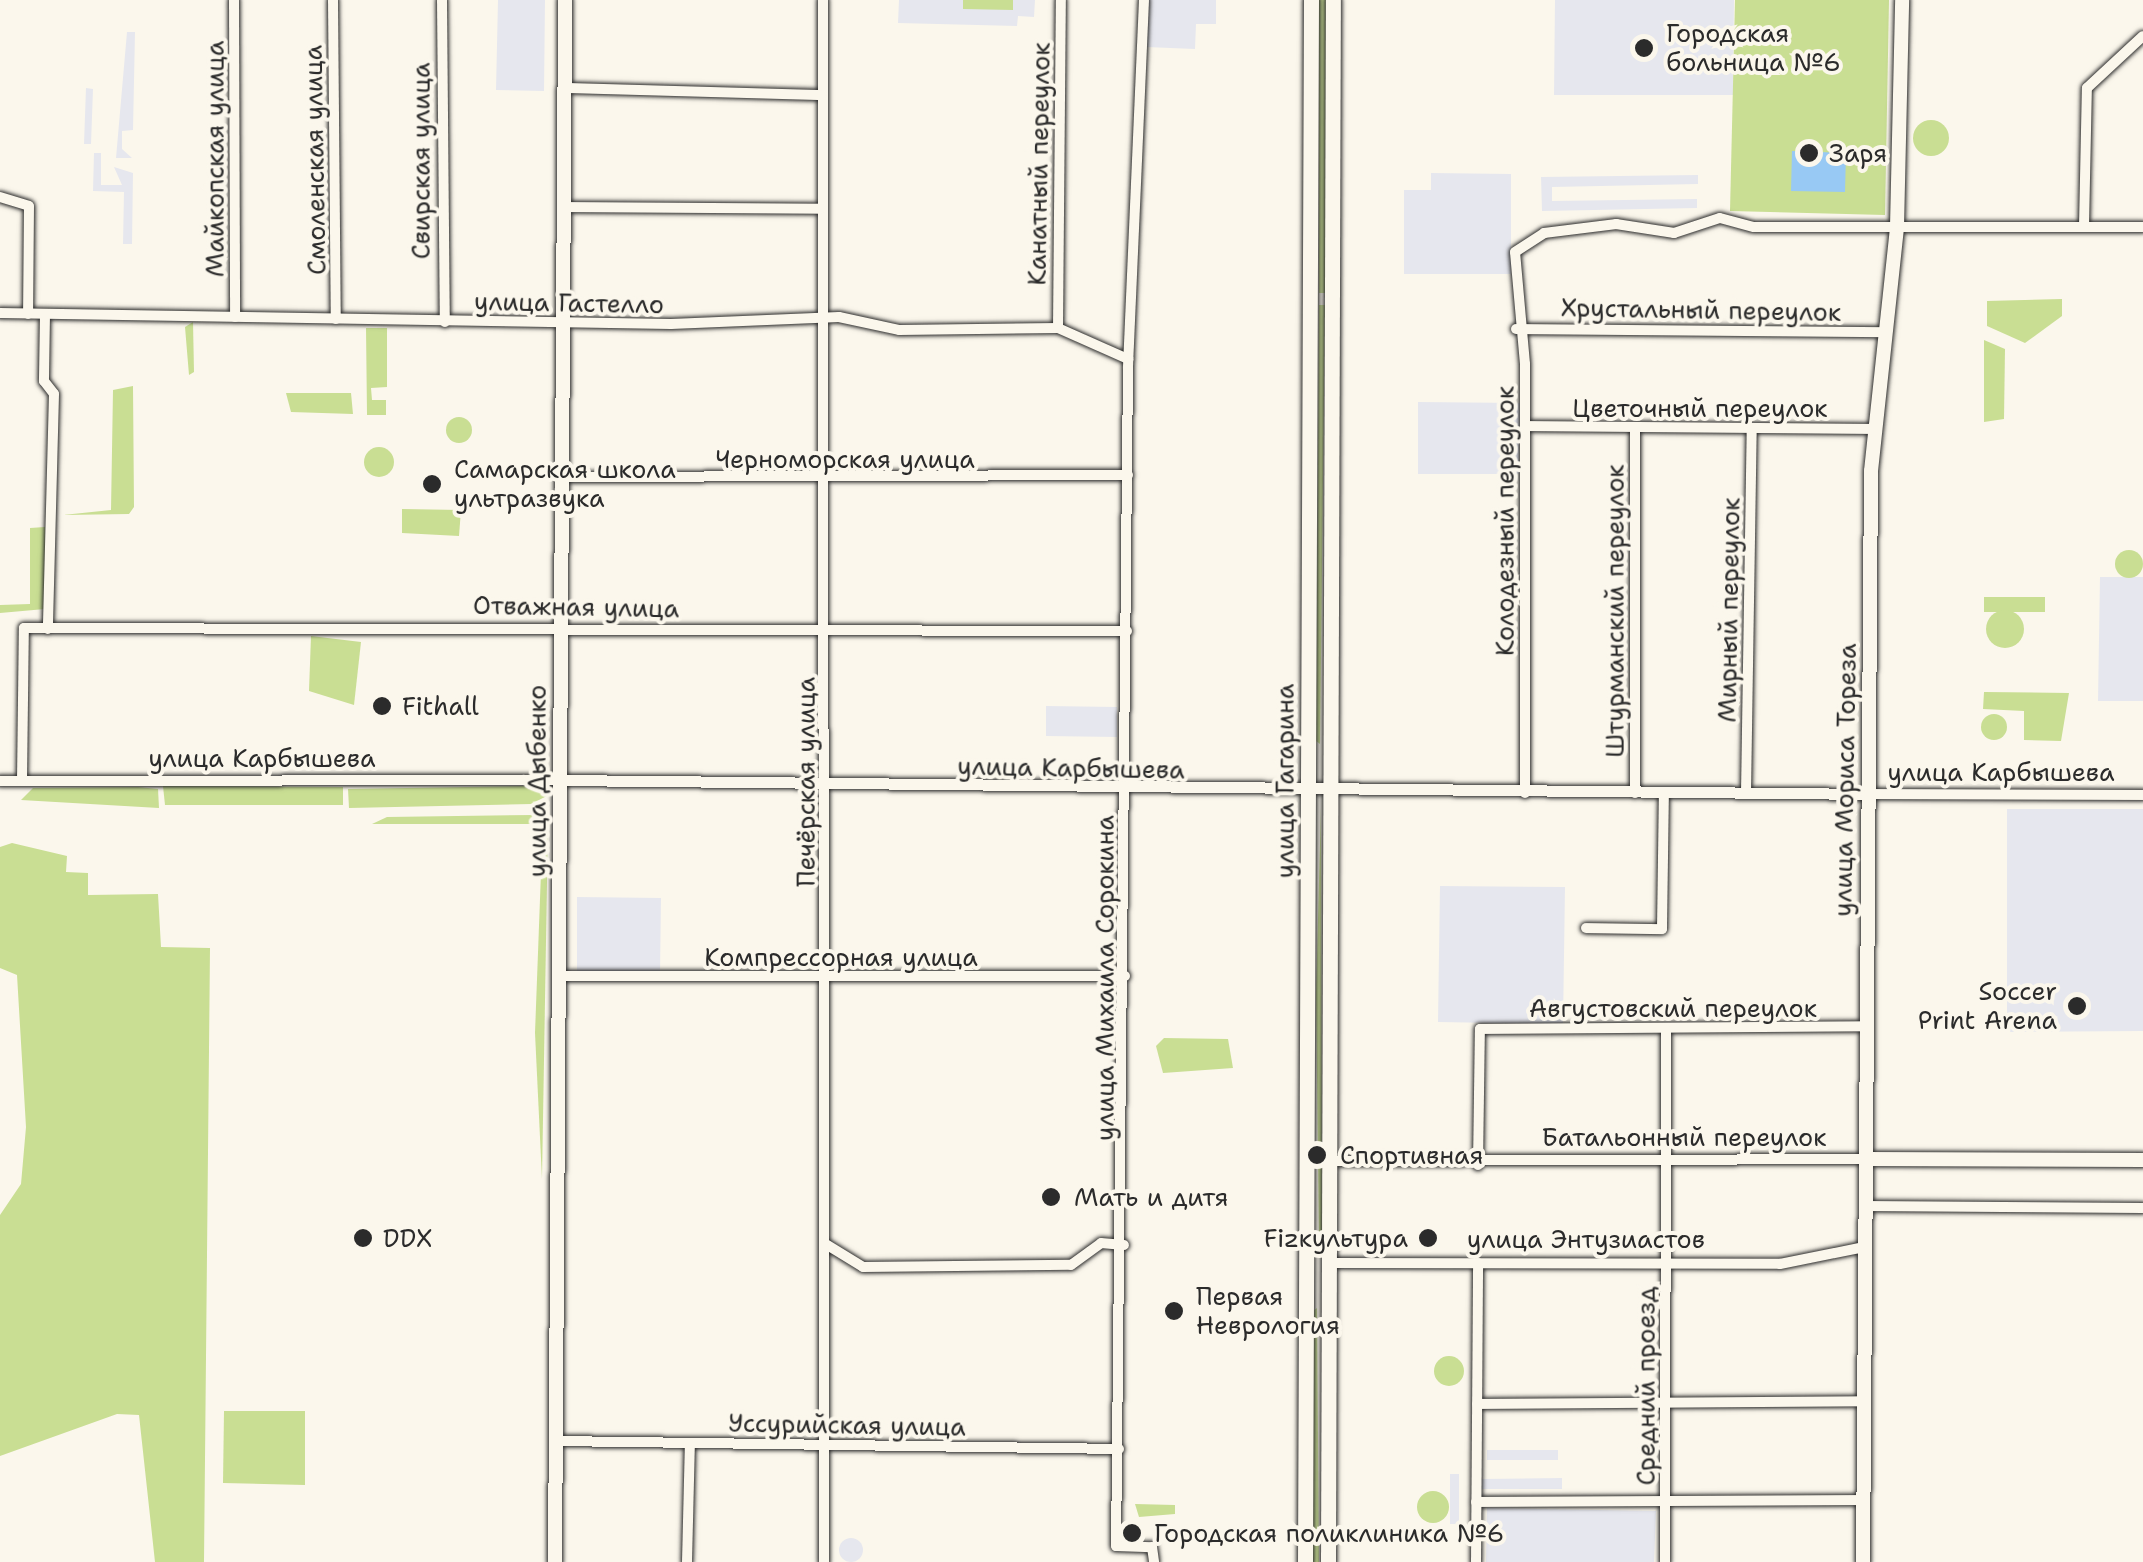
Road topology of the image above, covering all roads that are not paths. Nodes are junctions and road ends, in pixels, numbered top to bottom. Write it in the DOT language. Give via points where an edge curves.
graph roads {
  1 [pos="234,0"];
  2 [pos="333,0"];
  3 [pos="442,0"];
  4 [pos="565,0"];
  5 [pos="823,0"];
  6 [pos="1061,0"];
  7 [pos="1144,0"];
  8 [pos="1312,0"];
  9 [pos="1334,0"];
  10 [pos="1902,0"];
  11 [pos="2143,36"];
  12 [pos="564,88"];
  13 [pos="822,96"];
  14 [pos="0,197"];
  15 [pos="564,207"];
  16 [pos="820,209"];
  17 [pos="2084,226"];
  18 [pos="1897,227"];
  19 [pos="2143,227"];
  20 [pos="0,313"];
  21 [pos="28,314"];
  22 [pos="45,314"];
  23 [pos="236,317"];
  24 [pos="822,318"];
  25 [pos="336,319"];
  26 [pos="445,322"];
  27 [pos="563,322"];
  28 [pos="1058,328"];
  29 [pos="1516,329"];
  30 [pos="1885,332"];
  31 [pos="1128,359"];
  32 [pos="1526,426"];
  33 [pos="1752,428"];
  34 [pos="1635,429"];
  35 [pos="1874,429"];
  36 [pos="1128,476"];
  37 [pos="562,477"];
  38 [pos="822,481"];
  39 [pos="560,626"];
  40 [pos="826,628"];
  41 [pos="48,629"];
  42 [pos="1127,632"];
  43 [pos="1310,750"];
  44 [pos="1330,750"];
  45 [pos="559,780"];
  46 [pos="22,781"];
  47 [pos="0,782"];
  48 [pos="824,788"];
  49 [pos="1124,792"];
  50 [pos="1310,792"];
  51 [pos="1330,792"];
  52 [pos="1635,792"];
  53 [pos="1664,792"];
  54 [pos="1524,793"];
  55 [pos="1746,793"];
  56 [pos="1866,794"];
  57 [pos="2143,795"];
  58 [pos="1586,928"];
  59 [pos="557,976"];
  60 [pos="1125,976"];
  61 [pos="822,980"];
  62 [pos="1865,1026"];
  63 [pos="1666,1030"];
  64 [pos="1670,1158"];
  65 [pos="1865,1159"];
  66 [pos="1329,1160"];
  67 [pos="2143,1160"];
  68 [pos="1478,1166"];
  69 [pos="1864,1206"];
  70 [pos="2143,1208"];
  71 [pos="824,1243"];
  72 [pos="1124,1245"];
  73 [pos="1864,1247"];
  74 [pos="1478,1263"];
  75 [pos="1306,1264"];
  76 [pos="1329,1264"];
  77 [pos="1666,1264"];
  78 [pos="1666,1397"];
  79 [pos="1864,1401"];
  80 [pos="1477,1404"];
  81 [pos="556,1441"];
  82 [pos="690,1443"];
  83 [pos="826,1445"];
  84 [pos="1120,1448"];
  85 [pos="1863,1500"];
  86 [pos="1666,1501"];
  87 [pos="1476,1502"];
  88 [pos="555,1562"];
  89 [pos="687,1562"];
  90 [pos="824,1562"];
  91 [pos="1154,1562"];
  92 [pos="1305,1562"];
  93 [pos="1328,1562"];
  94 [pos="1476,1562"];
  95 [pos="1665,1562"];
  96 [pos="1863,1562"];
  1 -- 23 [label="street, Майкопская улица"];
  2 -- 25 [label="street, Смоленская улица"];
  3 -- 26 [label="street, Свирская улица"];
  4 -- 12 [label="main road, улица Дыбенко"];
  5 -- 13 [label="street, Печёрская улица"];
  6 -- 28 [label="street, Канатный переулок"];
  7 -- 31 [label="street, улица Михаила Сорокина" via="1138,295"];
  8 -- 43 [label="main road, улица Гагарина"];
  9 -- 44 [label="main road, улица Гагарина"];
  10 -- 18 [label="main road, улица Мориса Тореза"];
  11 -- 17 [label="street" via="2086,88"];
  12 -- 13 [label="street"];
  12 -- 15 [label="main road, улица Дыбенко"];
  13 -- 16 [label="street, Печёрская улица"];
  14 -- 21 [label="street" via="29,206"];
  15 -- 16 [label="street"];
  15 -- 27 [label="main road, улица Дыбенко"];
  16 -- 24 [label="street, Печёрская улица"];
  17 -- 18 [label="street"];
  17 -- 19 [label="street"];
  18 -- 29 [label="street, Колодезный переулок" via="1754,227 1720,218 1662,233 1611,224 1540,234 1515,252"];
  18 -- 30 [label="main road, улица Мориса Тореза"];
  20 -- 21 [label="street, улица Гастелло"];
  21 -- 22 [label="street, улица Гастелло"];
  22 -- 23 [label="street, улица Гастелло"];
  22 -- 41 [label="street" via="44,381 54,394"];
  23 -- 25 [label="street, улица Гастелло"];
  24 -- 27 [label="street, улица Гастелло"];
  24 -- 28 [label="street, улица Гастелло" via="899,330"];
  24 -- 38 [label="street, Печёрская улица"];
  25 -- 26 [label="street, улица Гастелло"];
  26 -- 27 [label="street, улица Гастелло"];
  27 -- 37 [label="main road, улица Дыбенко"];
  28 -- 31 [label="street, улица Гастелло"];
  29 -- 30 [label="street, Хрустальный переулок"];
  29 -- 32 [label="street, Колодезный переулок"];
  30 -- 35 [label="main road, улица Мориса Тореза"];
  31 -- 36 [label="street, улица Михаила Сорокина"];
  32 -- 34 [label="street, Цветочный переулок"];
  32 -- 54 [label="street, Колодезный переулок"];
  33 -- 34 [label="street, Цветочный переулок"];
  33 -- 35 [label="street, Цветочный переулок"];
  33 -- 55 [label="street, Мирный переулок"];
  34 -- 52 [label="street, Штурманский переулок"];
  35 -- 56 [label="main road, улица Мориса Тореза"];
  36 -- 38 [label="street, Черноморская улица"];
  36 -- 42 [label="street, улица Михаила Сорокина"];
  37 -- 38 [label="street, Черноморская улица"];
  37 -- 39 [label="main road, улица Дыбенко"];
  38 -- 40 [label="street, Печёрская улица"];
  39 -- 40 [label="street, Отважная улица"];
  39 -- 41 [label="street, Отважная улица"];
  39 -- 45 [label="main road, улица Дыбенко"];
  40 -- 42 [label="street, Отважная улица"];
  40 -- 48 [label="street, Печёрская улица"];
  41 -- 46 [label="street, Отважная улица" via="24,628"];
  42 -- 49 [label="street, улица Михаила Сорокина"];
  43 -- 44 [label="main road"];
  43 -- 50 [label="main road, улица Гагарина"];
  44 -- 51 [label="main road, улица Гагарина"];
  45 -- 46 [label="street, улица Карбышева"];
  45 -- 48 [label="street, улица Карбышева"];
  45 -- 59 [label="main road, улица Дыбенко"];
  46 -- 47 [label="street, улица Карбышева"];
  48 -- 49 [label="street, улица Карбышева"];
  48 -- 61 [label="street, Печёрская улица"];
  49 -- 50 [label="street, улица Карбышева"];
  49 -- 60 [label="street, улица Михаила Сорокина"];
  50 -- 51 [label="street, улица Карбышева"];
  50 -- 75 [label="main road, улица Гагарина"];
  51 -- 54 [label="street, улица Карбышева"];
  51 -- 66 [label="main road, улица Гагарина"];
  52 -- 53 [label="street, улица Карбышева"];
  52 -- 54 [label="street, улица Карбышева"];
  53 -- 55 [label="street, улица Карбышева"];
  53 -- 58 [label="street" via="1662,928"];
  55 -- 56 [label="street, улица Карбышева"];
  56 -- 57 [label="street, улица Карбышева"];
  56 -- 62 [label="main road, улица Мориса Тореза"];
  59 -- 61 [label="street, Компрессорная улица"];
  59 -- 81 [label="main road, улица Дыбенко"];
  60 -- 61 [label="street, Компрессорная улица"];
  60 -- 72 [label="street, улица Михаила Сорокина"];
  61 -- 71 [label="street, Печёрская улица"];
  62 -- 63 [label="street, Августовский переулок"];
  62 -- 65 [label="main road, улица Мориса Тореза"];
  63 -- 64 [label="street, Средний проезд"];
  63 -- 68 [label="street, Августовский переулок" via="1480,1029"];
  64 -- 65 [label="street, Батальонный переулок"];
  64 -- 68 [label="street, Батальонный переулок" via="1522,1156"];
  64 -- 77 [label="street, Средний проезд"];
  65 -- 67 [label="main road"];
  65 -- 69 [label="main road, улица Мориса Тореза"];
  66 -- 68 [label="street, Батальонный переулок"];
  66 -- 76 [label="main road, улица Гагарина"];
  69 -- 70 [label="street"];
  69 -- 73 [label="main road, улица Мориса Тореза"];
  71 -- 72 [label="street" via="864,1267 1071,1265 1101,1243"];
  71 -- 83 [label="street, Печёрская улица"];
  72 -- 84 [label="street, улица Михаила Сорокина"];
  73 -- 77 [label="street, улица Энтузиастов" via="1798,1263"];
  73 -- 79 [label="main road, улица Мориса Тореза"];
  74 -- 76 [label="street, улица Энтузиастов"];
  74 -- 77 [label="street, улица Энтузиастов"];
  74 -- 80 [label="street"];
  75 -- 76 [label="main road, улица Энтузиастов"];
  75 -- 92 [label="main road, улица Гагарина"];
  76 -- 93 [label="main road, улица Гагарина"];
  77 -- 78 [label="street, Средний проезд"];
  78 -- 79 [label="street"];
  78 -- 80 [label="street"];
  78 -- 86 [label="street, Средний проезд"];
  79 -- 85 [label="main road, улица Мориса Тореза"];
  80 -- 87 [label="street"];
  81 -- 82 [label="street, Уссурийская улица"];
  81 -- 88 [label="main road, улица Дыбенко"];
  82 -- 83 [label="street, Уссурийская улица"];
  82 -- 89 [label="street"];
  83 -- 84 [label="street, Уссурийская улица"];
  83 -- 90 [label="street, Печёрская улица"];
  84 -- 91 [label="street, улица Михаила Сорокина" via="1116,1546 1152,1548"];
  85 -- 86 [label="street"];
  85 -- 96 [label="main road, улица Мориса Тореза"];
  86 -- 87 [label="street"];
  86 -- 95 [label="street, Средний проезд"];
  87 -- 94 [label="street"];
}
